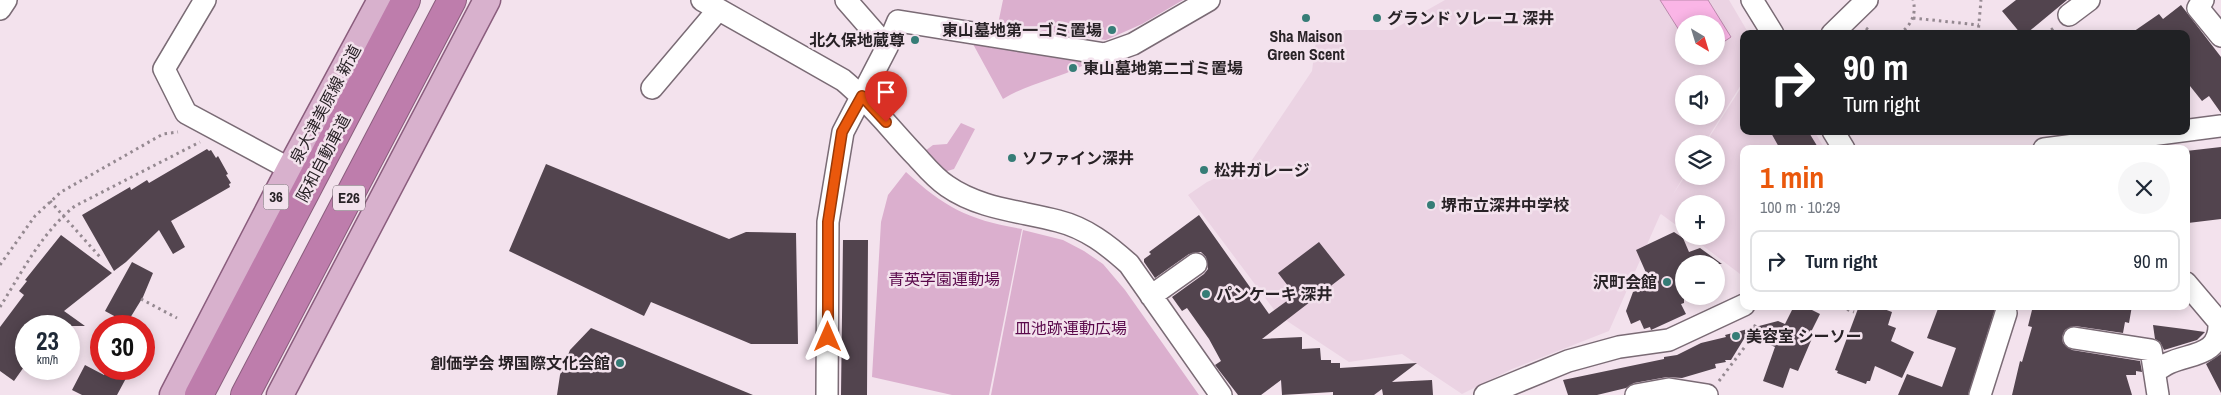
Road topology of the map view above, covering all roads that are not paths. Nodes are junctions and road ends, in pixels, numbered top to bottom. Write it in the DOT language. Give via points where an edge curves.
graph roads {
  1 [pos="6,0"];
  2 [pos="205,0"];
  3 [pos="381,0"];
  4 [pos="406,0"];
  5 [pos="452,0"];
  6 [pos="487,0"];
  7 [pos="846,0"];
  8 [pos="1209,0"];
  9 [pos="1752,0"];
  10 [pos="1867,0"];
  11 [pos="2089,0"];
  12 [pos="2202,0"];
  13 [pos="710,5"];
  14 [pos="0,9"];
  15 [pos="2069,15"];
  16 [pos="1771,30"];
  17 [pos="1836,30"];
  18 [pos="2221,36"];
  19 [pos="887,47"];
  20 [pos="652,88"];
  21 [pos="862,96"];
  22 [pos="2221,126"];
  23 [pos="2188,135"];
  24 [pos="2190,135"];
  25 [pos="2163,142"];
  26 [pos="2112,145"];
  27 [pos="290,169"];
  28 [pos="1196,264"];
  29 [pos="2190,288"];
  30 [pos="1151,296"];
  31 [pos="1751,312"];
  32 [pos="2006,313"];
  33 [pos="2074,338"];
  34 [pos="2155,372"];
  35 [pos="1713,388"];
  36 [pos="172,395"];
  37 [pos="199,395"];
  38 [pos="245,395"];
  39 [pos="280,395"];
  40 [pos="827,395"];
  41 [pos="1222,395"];
  42 [pos="1485,395"];
  43 [pos="1636,395"];
  44 [pos="1980,395"];
  45 [pos="2158,395"];
  1 -- 14 [label="street"];
  2 -- 27 [label="street" via="164,69 186,113"];
  3 -- 27 [label="main road, 泉大津美原線 新道 / 36"];
  4 -- 37 [label="highway, 阪和自動車道 / E26"];
  5 -- 38 [label="highway, E26"];
  6 -- 39 [label="main road"];
  7 -- 19 [label="street"];
  8 -- 19 [label="street" via="1133,44 1105,54 898,21"];
  9 -- 16 [label="street"];
  10 -- 17 [label="street"];
  11 -- 15 [label="street"];
  12 -- 18 [label="street" via="2198,8"];
  13 -- 20 [label="street"];
  13 -- 21 [label="street" via="843,80"];
  19 -- 21 [label="street"];
  21 -- 30 [label="street" via="946,186 999,210 1060,221 1086,232 1129,264"];
  21 -- 40 [label="street" via="842,132 828,222"];
  22 -- 24 [label="street"];
  23 -- 25 [label="street"];
  25 -- 26 [label="street"];
  27 -- 36 [label="main road, 泉大津美原線 新道 / 36"];
  28 -- 30 [label="street"];
  29 -- 34 [label="street" via="2220,322 2218,339 2208,350 2170,363"];
  30 -- 41 [label="street"];
  31 -- 42 [label="street" via="1669,340 1618,347 1568,361"];
  32 -- 44 [label="street"];
  33 -- 34 [label="street" via="2151,350"];
  34 -- 45 [label="street"];
  35 -- 43 [label="street" via="1669,389"];
}
